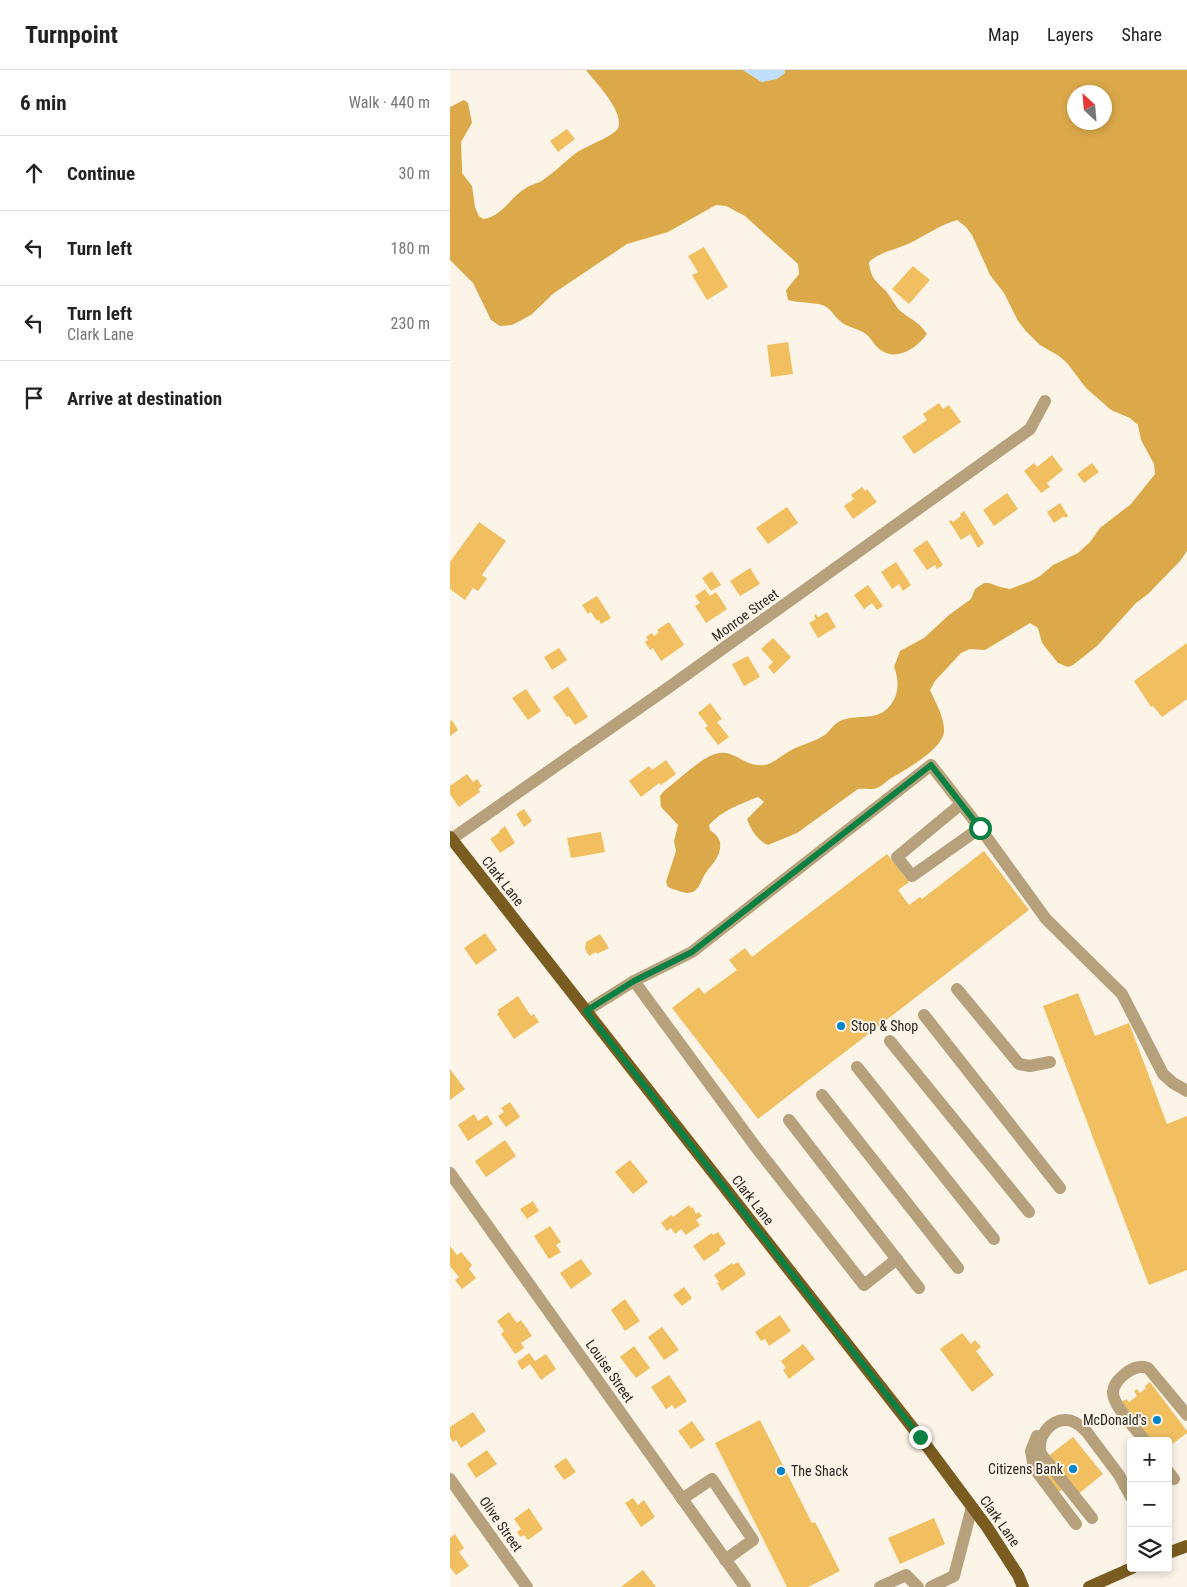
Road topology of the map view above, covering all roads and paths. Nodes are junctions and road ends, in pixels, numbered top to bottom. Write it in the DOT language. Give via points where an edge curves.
graph roads {
  1 [pos="1045,401"];
  2 [pos="961,804"];
  3 [pos="980,828"];
  4 [pos="451,839"];
  5 [pos="634,981"];
  6 [pos="957,989"];
  7 [pos="586,1011"];
  8 [pos="924,1015"];
  9 [pos="890,1041"];
  10 [pos="1050,1062"];
  11 [pos="858,1067"];
  12 [pos="1187,1091"];
  13 [pos="822,1094"];
  14 [pos="789,1120"];
  15 [pos="450,1173"];
  16 [pos="1060,1188"];
  17 [pos="1029,1212"];
  18 [pos="994,1239"];
  19 [pos="897,1259"];
  20 [pos="958,1268"];
  21 [pos="918,1288"];
  22 [pos="1187,1415"];
  23 [pos="1053,1424"];
  24 [pos="1142,1437"];
  25 [pos="450,1479"];
  26 [pos="1127,1490"];
  27 [pos="682,1499"];
  28 [pos="972,1507"];
  29 [pos="1092,1518"];
  30 [pos="1076,1524"];
  31 [pos="1187,1546"];
  32 [pos="1172,1552"];
  33 [pos="725,1560"];
  34 [pos="1127,1570"];
  35 [pos="527,1587"];
  36 [pos="745,1587"];
  37 [pos="880,1587"];
  38 [pos="918,1587"];
  39 [pos="931,1587"];
  40 [pos="1023,1587"];
  41 [pos="1088,1587"];
  1 -- 4 [label="street, Monroe Street" via="1030,429 658,696"];
  2 -- 3 [label="street"];
  2 -- 3 [label="street" via="897,857 912,876"];
  2 -- 5 [label="street" via="931,765 692,952"];
  3 -- 12 [label="street" via="1046,919 1122,994 1163,1074"];
  4 -- 7 [label="main road, Clark Lane"];
  5 -- 7 [label="street"];
  5 -- 19 [label="street" via="864,1285"];
  6 -- 10 [label="street" via="1019,1064 1030,1066"];
  7 -- 28 [label="main road, Clark Lane"];
  8 -- 16 [label="street"];
  9 -- 17 [label="street"];
  11 -- 18 [label="street"];
  13 -- 20 [label="street"];
  14 -- 19 [label="street"];
  15 -- 27 [label="street, Louise Street"];
  19 -- 21 [label="street"];
  22 -- 24 [label="street" via="1148,1368 1141,1366 1132,1370 1118,1380 1113,1390 1118,1406"];
  23 -- 26 [label="street" via="1066,1420 1080,1425"];
  23 -- 29 [label="street" via="1039,1443 1041,1454"];
  23 -- 30 [label="street" via="1036,1438 1031,1450 1032,1464"];
  25 -- 35 [label="street, Olive Street"];
  27 -- 33 [label="street, Louise Street"];
  27 -- 33 [label="street" via="712,1479 753,1540"];
  28 -- 39 [label="street" via="954,1576"];
  28 -- 40 [label="main road, Clark Lane"];
  31 -- 32 [label="main road"];
  33 -- 36 [label="street, Louise Street"];
  34 -- 41 [label="main road"];
  37 -- 38 [label="street" via="906,1575"];
}
